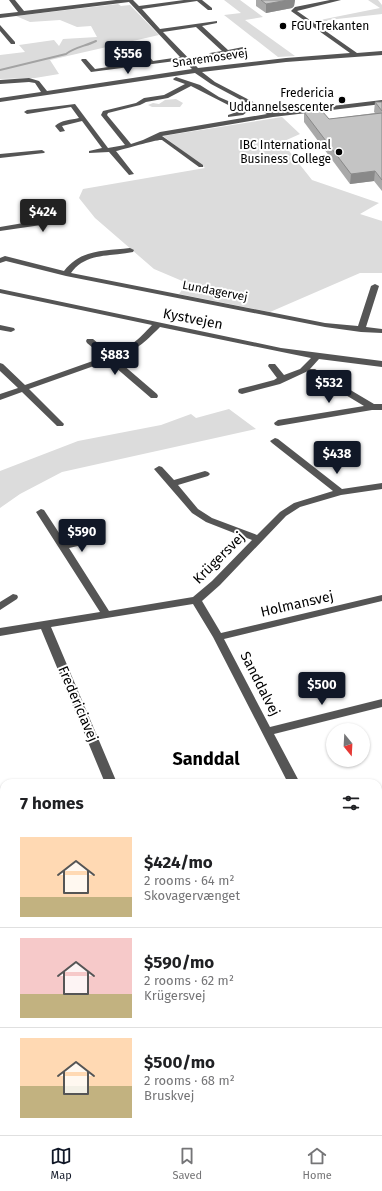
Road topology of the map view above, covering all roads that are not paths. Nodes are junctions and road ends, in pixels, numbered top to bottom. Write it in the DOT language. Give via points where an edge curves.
graph roads {
  1 [pos="12,0"];
  2 [pos="84,0"];
  3 [pos="130,0"];
  4 [pos="196,0"];
  5 [pos="199,0"];
  6 [pos="338,0"];
  7 [pos="89,5"];
  8 [pos="137,8"];
  9 [pos="210,9"];
  10 [pos="22,14"];
  11 [pos="0,16"];
  12 [pos="215,22"];
  13 [pos="198,25"];
  14 [pos="0,27"];
  15 [pos="158,31"];
  16 [pos="13,43"];
  17 [pos="140,48"];
  18 [pos="243,49"];
  19 [pos="226,51"];
  20 [pos="382,52"];
  21 [pos="354,53"];
  22 [pos="212,54"];
  23 [pos="184,58"];
  24 [pos="84,60"];
  25 [pos="152,63"];
  26 [pos="197,71"];
  27 [pos="176,79"];
  28 [pos="0,82"];
  29 [pos="190,84"];
  30 [pos="45,93"];
  31 [pos="237,97"];
  32 [pos="0,100"];
  33 [pos="224,101"];
  34 [pos="382,102"];
  35 [pos="27,112"];
  36 [pos="273,115"];
  37 [pos="83,119"];
  38 [pos="62,131"];
  39 [pos="158,136"];
  40 [pos="129,145"];
  41 [pos="108,149"];
  42 [pos="42,152"];
  43 [pos="91,152"];
  44 [pos="0,156"];
  45 [pos="201,166"];
  46 [pos="131,174"];
  47 [pos="37,206"];
  48 [pos="0,229"];
  49 [pos="130,250"];
  50 [pos="0,261"];
  51 [pos="66,274"];
  52 [pos="375,286"];
  53 [pos="0,292"];
  54 [pos="156,325"];
  55 [pos="0,327"];
  56 [pos="11,330"];
  57 [pos="361,330"];
  58 [pos="382,331"];
  59 [pos="90,341"];
  60 [pos="316,356"];
  61 [pos="109,358"];
  62 [pos="382,364"];
  63 [pos="0,366"];
  64 [pos="272,366"];
  65 [pos="312,371"];
  66 [pos="282,378"];
  67 [pos="23,388"];
  68 [pos="242,391"];
  69 [pos="154,396"];
  70 [pos="0,397"];
  71 [pos="372,407"];
  72 [pos="382,407"];
  73 [pos="278,423"];
  74 [pos="60,424"];
  75 [pos="275,441"];
  76 [pos="159,469"];
  77 [pos="205,474"];
  78 [pos="172,484"];
  79 [pos="382,486"];
  80 [pos="340,492"];
  81 [pos="40,512"];
  82 [pos="97,538"];
  83 [pos="258,539"];
  84 [pos="62,546"];
  85 [pos="13,597"];
  86 [pos="382,598"];
  87 [pos="196,600"];
  88 [pos="0,607"];
  89 [pos="106,614"];
  90 [pos="45,625"];
  91 [pos="0,632"];
  92 [pos="218,637"];
  93 [pos="382,703"];
  94 [pos="267,732"];
  95 [pos="109,779"];
  96 [pos="292,779"];
  1 -- 10 [label="street"];
  2 -- 7 [label="street"];
  3 -- 7 [label="street"];
  3 -- 8 [label="street"];
  4 -- 8 [label="street"];
  5 -- 9 [label="street"];
  6 -- 21 [label="street" via="294,11"];
  7 -- 10 [label="street"];
  8 -- 15 [label="street"];
  10 -- 11 [label="street"];
  12 -- 13 [label="street"];
  13 -- 15 [label="street"];
  13 -- 19 [label="street"];
  14 -- 16 [label="street"];
  15 -- 23 [label="street"];
  17 -- 25 [label="street"];
  18 -- 19 [label="street"];
  19 -- 22 [label="street"];
  20 -- 21 [label="street, Snaremosevej"];
  21 -- 26 [label="street, Snaremosevej"];
  23 -- 25 [label="street"];
  23 -- 26 [label="street"];
  24 -- 25 [label="street" via="93,71"];
  26 -- 30 [label="street, Snaremosevej"];
  26 -- 31 [label="street" via="212,84"];
  27 -- 29 [label="street"];
  28 -- 30 [label="street" via="29,80 37,82"];
  29 -- 33 [label="street" via="205,89"];
  29 -- 40 [label="street" via="166,97 144,100 138,104 105,112"];
  30 -- 32 [label="street, Snaremosevej"];
  31 -- 33 [label="street"];
  31 -- 36 [label="street"];
  33 -- 39 [label="street" via="244,112 159,128"];
  34 -- 36 [label="street"];
  35 -- 37 [label="street" via="73,105"];
  36 -- 39 [label="street"];
  37 -- 38 [label="street" via="63,123 58,126"];
  37 -- 41 [label="street"];
  39 -- 40 [label="street"];
  39 -- 45 [label="street"];
  40 -- 41 [label="street"];
  41 -- 43 [label="street"];
  41 -- 46 [label="street"];
  42 -- 44 [label="street"];
  47 -- 48 [label="street" via="45,222"];
  49 -- 51 [label="street" via="83,259 76,262"];
  50 -- 51 [label="street, Lundagervej" via="5,258"];
  51 -- 57 [label="street, Lundagervej"];
  52 -- 57 [label="street"];
  53 -- 54 [label="street, Kystvejen"];
  54 -- 60 [label="street, Kystvejen"];
  54 -- 61 [label="street" via="136,346"];
  55 -- 56 [label="street"];
  57 -- 58 [label="street, Lundagervej"];
  59 -- 61 [label="street"];
  60 -- 62 [label="street, Kystvejen"];
  60 -- 66 [label="street" via="311,365"];
  61 -- 67 [label="street"];
  61 -- 69 [label="street"];
  63 -- 67 [label="street"];
  64 -- 66 [label="street"];
  65 -- 71 [label="street"];
  66 -- 68 [label="street" via="278,382"];
  67 -- 70 [label="street"];
  67 -- 74 [label="street"];
  71 -- 72 [label="street"];
  71 -- 73 [label="street"];
  75 -- 80 [label="street"];
  76 -- 78 [label="street"];
  77 -- 78 [label="street"];
  78 -- 83 [label="street" via="196,511 209,520"];
  79 -- 80 [label="street, Krügersvej"];
  80 -- 83 [label="street, Krügersvej" via="297,506 283,514"];
  81 -- 84 [label="street"];
  82 -- 84 [label="street"];
  83 -- 87 [label="street, Krügersvej"];
  84 -- 89 [label="street"];
  85 -- 88 [label="street"];
  86 -- 92 [label="street, Holmansvej"];
  87 -- 89 [label="street, Krügersvej"];
  87 -- 92 [label="street, Sanddalvej"];
  89 -- 90 [label="street, Krügersvej"];
  90 -- 91 [label="street, Krügersvej"];
  90 -- 95 [label="street, Fredericiavej"];
  92 -- 94 [label="street, Sanddalvej"];
  93 -- 94 [label="street"];
  94 -- 96 [label="street, Sanddalvej"];
}
